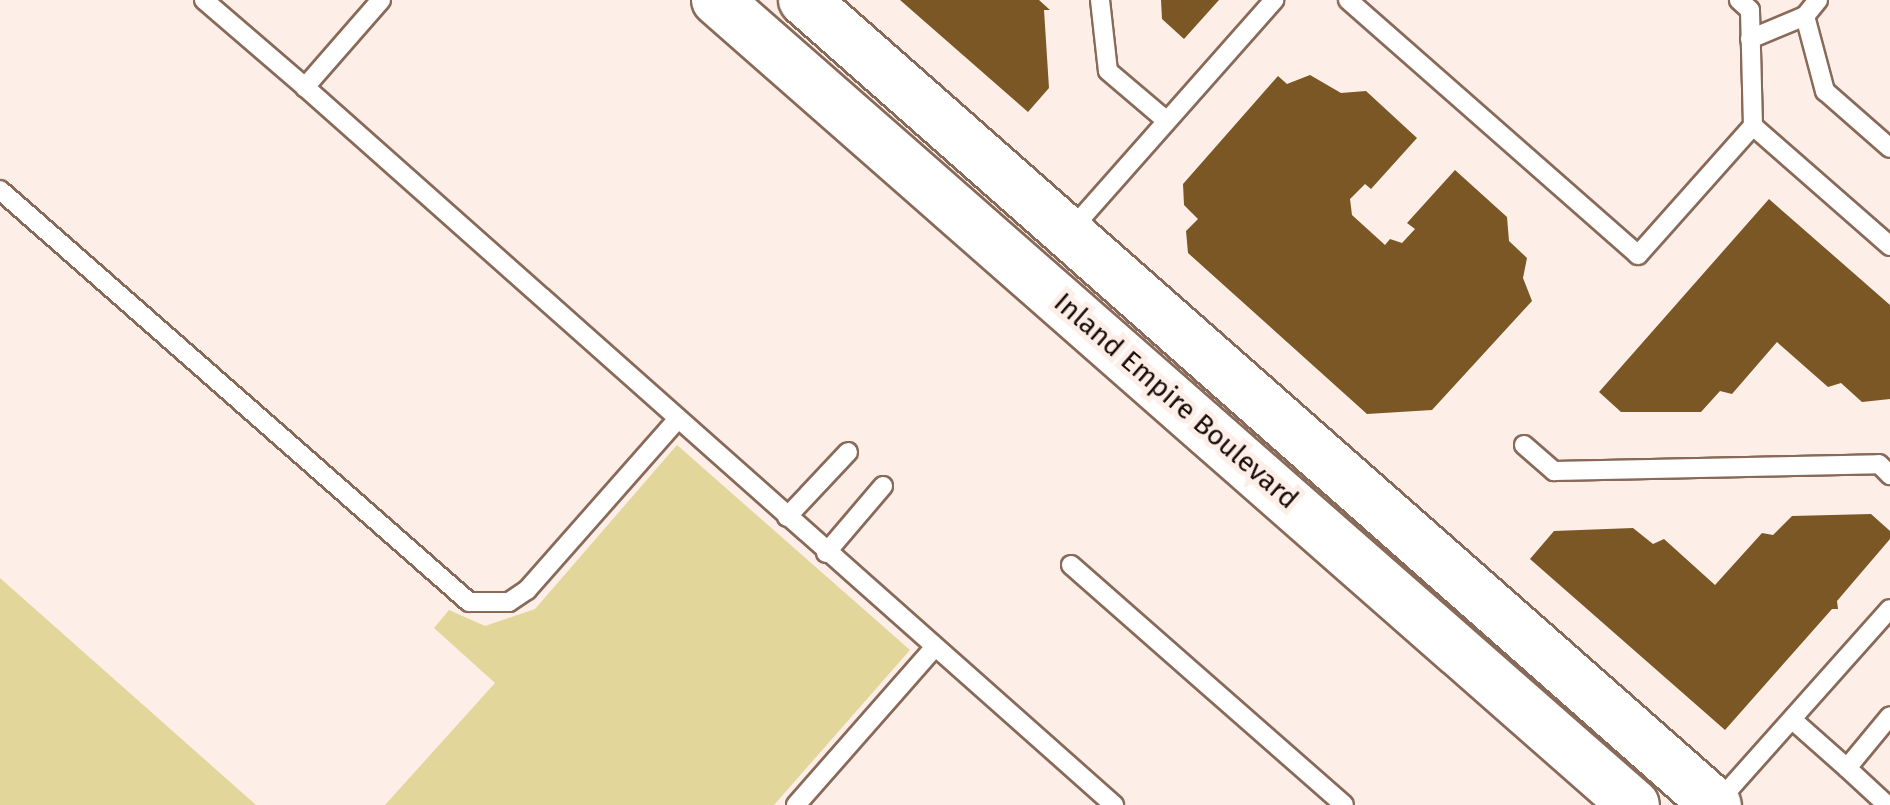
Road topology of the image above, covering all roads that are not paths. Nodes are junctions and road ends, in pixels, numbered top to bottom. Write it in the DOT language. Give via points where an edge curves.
graph roads {
  1 [pos="204,0"];
  2 [pos="382,0"];
  3 [pos="717,0"];
  4 [pos="804,0"];
  5 [pos="1100,0"];
  6 [pos="1274,0"];
  7 [pos="1348,0"];
  8 [pos="1739,0"];
  9 [pos="1818,0"];
  10 [pos="1805,16"];
  11 [pos="1750,39"];
  12 [pos="305,88"];
  13 [pos="1167,121"];
  14 [pos="1752,126"];
  15 [pos="1890,148"];
  16 [pos="0,190"];
  17 [pos="1068,233"];
  18 [pos="1890,246"];
  19 [pos="677,420"];
  20 [pos="1524,445"];
  21 [pos="848,452"];
  22 [pos="1890,474"];
  23 [pos="883,486"];
  24 [pos="787,518"];
  25 [pos="826,552"];
  26 [pos="1070,565"];
  27 [pos="1890,608"];
  28 [pos="933,649"];
  29 [pos="1890,716"];
  30 [pos="1795,722"];
  31 [pos="1847,768"];
  32 [pos="796,805"];
  33 [pos="1114,805"];
  34 [pos="1344,805"];
  35 [pos="1634,805"];
  36 [pos="1716,805"];
  37 [pos="1887,805"];
  1 -- 12 [label="lane"];
  2 -- 12 [label="lane"];
  3 -- 35 [label="main road, Inland Empire Boulevard"];
  4 -- 17 [label="main road, Inland Empire Boulevard"];
  5 -- 13 [label="lane" via="1108,72"];
  6 -- 13 [label="lane"];
  7 -- 14 [label="lane" via="1638,254"];
  8 -- 11 [label="lane" via="1750,10"];
  9 -- 10 [label="lane"];
  10 -- 11 [label="lane"];
  10 -- 15 [label="lane" via="1825,91"];
  11 -- 14 [label="lane"];
  12 -- 19 [label="lane"];
  13 -- 17 [label="lane"];
  14 -- 18 [label="lane"];
  16 -- 19 [label="lane" via="470,602 509,602 527,590"];
  17 -- 36 [label="main road, Inland Empire Boulevard"];
  19 -- 24 [label="lane"];
  20 -- 22 [label="lane" via="1554,471 1879,464"];
  21 -- 24 [label="lane"];
  23 -- 25 [label="lane"];
  24 -- 25 [label="lane"];
  25 -- 28 [label="lane"];
  26 -- 34 [label="lane"];
  27 -- 30 [label="lane"];
  28 -- 32 [label="lane"];
  28 -- 33 [label="lane"];
  29 -- 31 [label="lane"];
  30 -- 31 [label="lane"];
  30 -- 36 [label="lane"];
  31 -- 37 [label="lane"];
}
